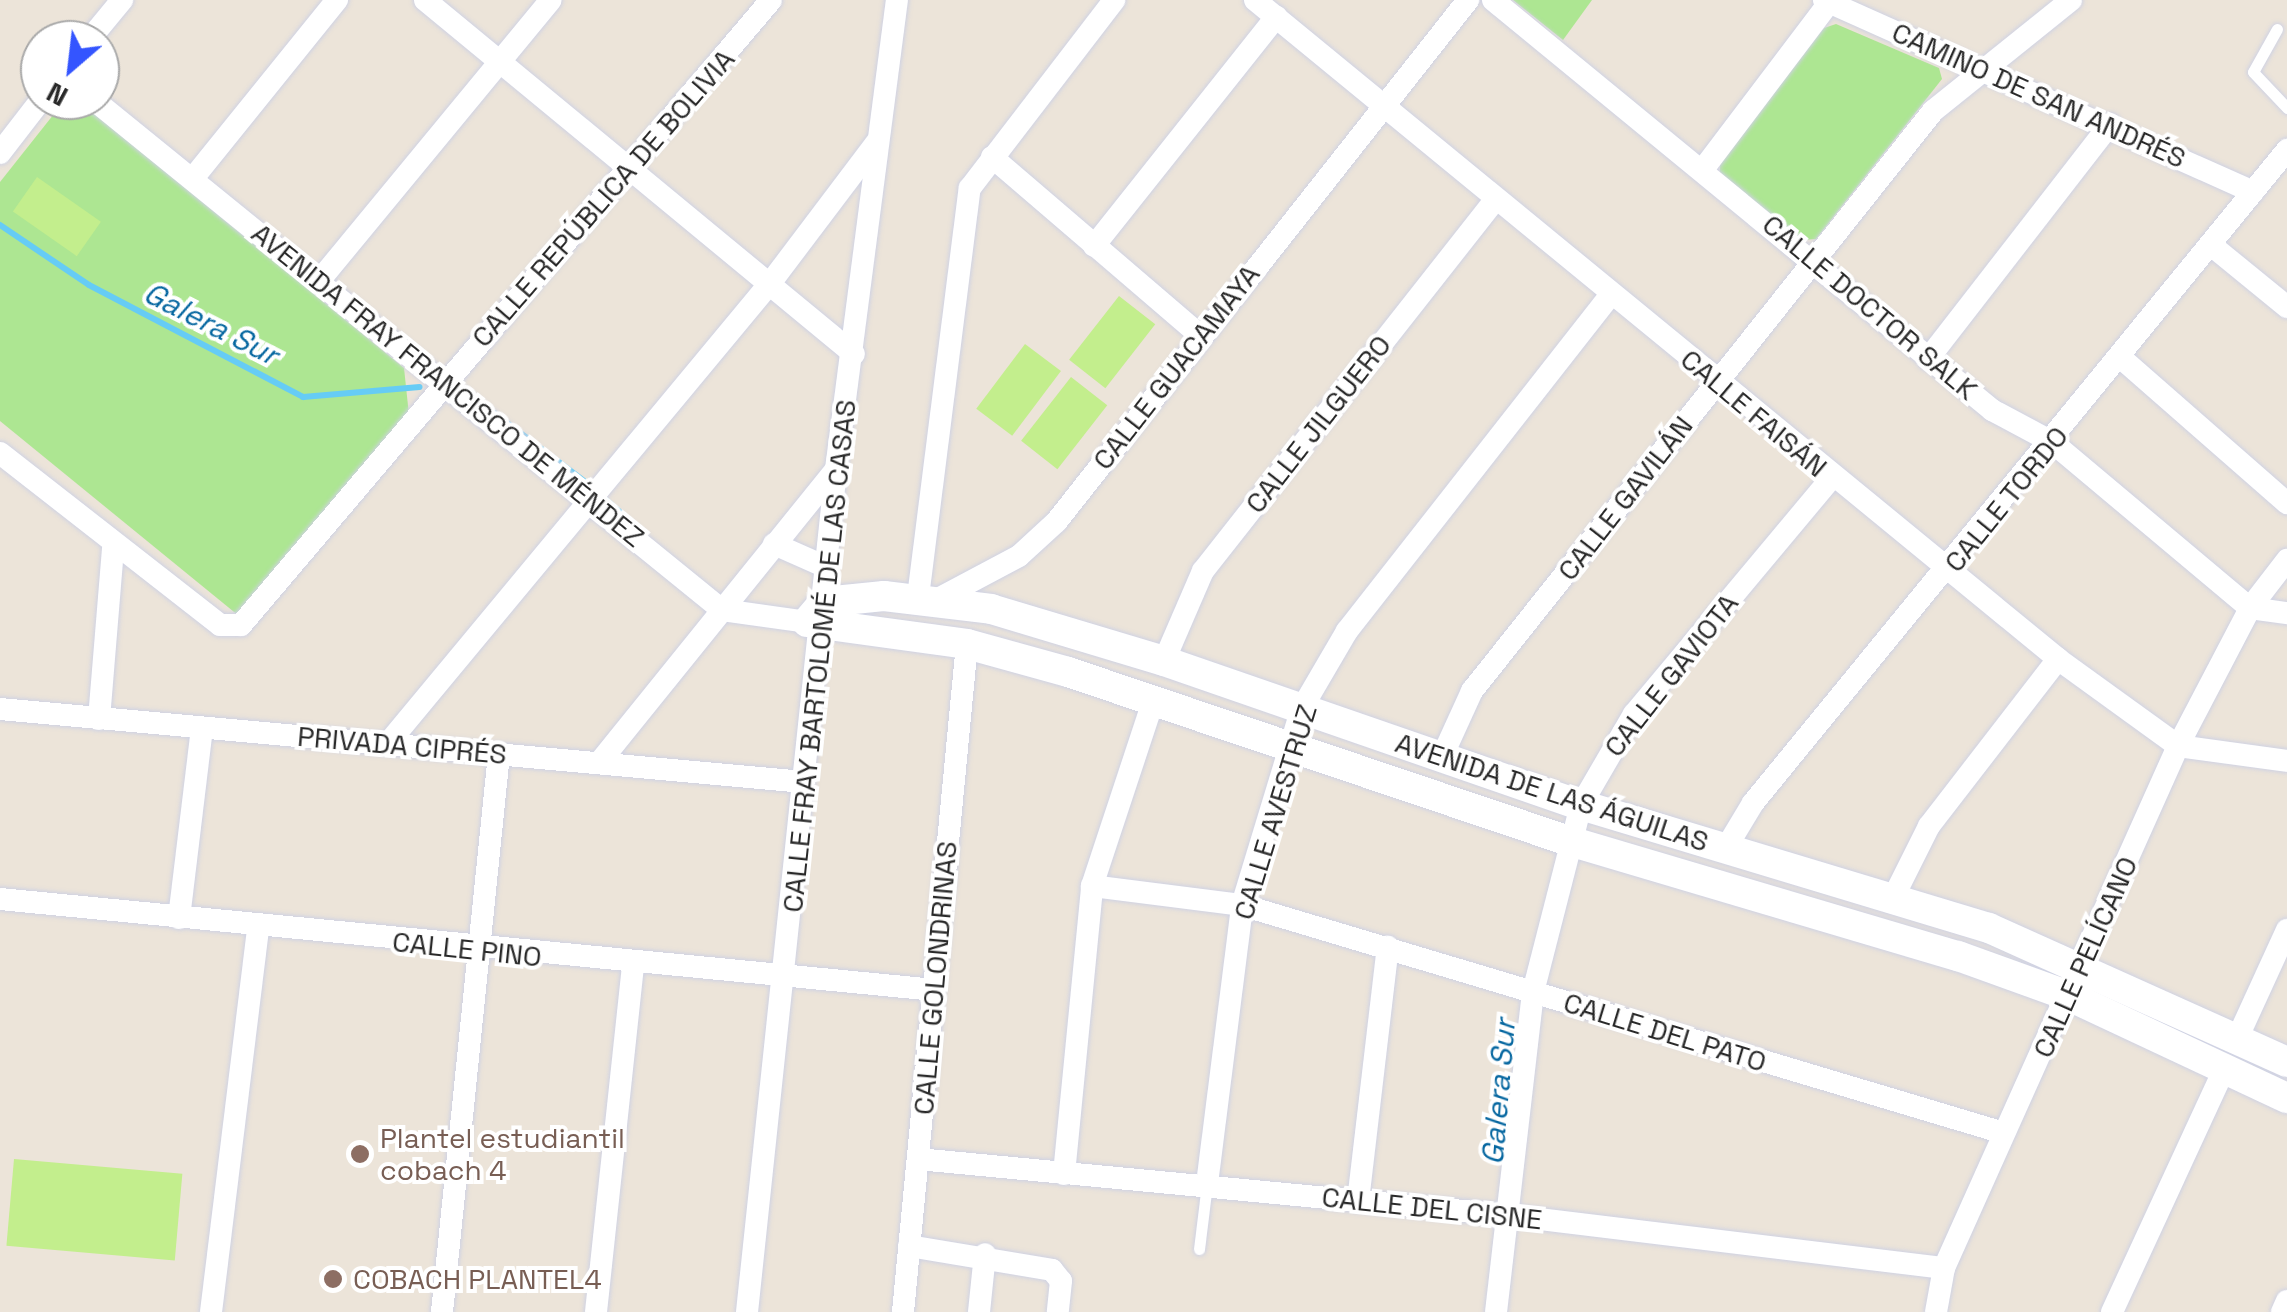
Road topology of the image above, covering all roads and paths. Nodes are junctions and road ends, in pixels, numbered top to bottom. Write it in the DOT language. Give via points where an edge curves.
graph roads {
  1 [pos="122,0"];
  2 [pos="337,0"];
  3 [pos="424,0"];
  4 [pos="551,0"];
  5 [pos="771,0"];
  6 [pos="898,0"];
  7 [pos="918,0"];
  8 [pos="1114,0"];
  9 [pos="1255,0"];
  10 [pos="1468,0"];
  11 [pos="1493,0"];
  12 [pos="2071,0"];
  13 [pos="1827,1"];
  14 [pos="1276,16"];
  15 [pos="106,20"];
  16 [pos="2277,29"];
  17 [pos="895,30"];
  18 [pos="500,62"];
  19 [pos="1984,68"];
  20 [pos="1384,103"];
  21 [pos="2287,108"];
  22 [pos="26,120"];
  23 [pos="120,120"];
  24 [pos="2110,124"];
  25 [pos="877,142"];
  26 [pos="2287,150"];
  27 [pos="0,153"];
  28 [pos="992,157"];
  29 [pos="633,168"];
  30 [pos="1704,168"];
  31 [pos="194,178"];
  32 [pos="2254,192"];
  33 [pos="1495,200"];
  34 [pos="2211,245"];
  35 [pos="1094,246"];
  36 [pos="1813,260"];
  37 [pos="319,280"];
  38 [pos="770,282"];
  39 [pos="1611,294"];
  40 [pos="2287,307"];
  41 [pos="1200,335"];
  42 [pos="854,354"];
  43 [pos="2120,356"];
  44 [pos="1928,358"];
  45 [pos="446,380"];
  46 [pos="1717,382"];
  47 [pos="2052,442"];
  48 [pos="0,454"];
  49 [pos="836,469"];
  50 [pos="1832,478"];
  51 [pos="587,498"];
  52 [pos="2287,503"];
  53 [pos="774,544"];
  54 [pos="114,546"];
  55 [pos="2287,560"];
  56 [pos="826,567"];
  57 [pos="1947,572"];
  58 [pos="929,598"];
  59 [pos="2250,608"];
  60 [pos="722,610"];
  61 [pos="2287,613"];
  62 [pos="818,616"];
  63 [pos="967,644"];
  64 [pos="2058,659"];
  65 [pos="1164,661"];
  66 [pos="1154,699"];
  67 [pos="1302,708"];
  68 [pos="0,709"];
  69 [pos="99,719"];
  70 [pos="202,728"];
  71 [pos="390,741"];
  72 [pos="1288,746"];
  73 [pos="2178,746"];
  74 [pos="499,754"];
  75 [pos="1441,759"];
  76 [pos="2287,762"];
  77 [pos="599,763"];
  78 [pos="804,782"];
  79 [pos="1581,806"];
  80 [pos="1569,841"];
  81 [pos="1726,848"];
  82 [pos="1092,886"];
  83 [pos="1894,896"];
  84 [pos="0,900"];
  85 [pos="1242,905"];
  86 [pos="179,918"];
  87 [pos="258,926"];
  88 [pos="2287,930"];
  89 [pos="1388,947"];
  90 [pos="483,951"];
  91 [pos="633,966"];
  92 [pos="2083,966"];
  93 [pos="782,977"];
  94 [pos="934,990"];
  95 [pos="1533,992"];
  96 [pos="2069,996"];
  97 [pos="2237,1039"];
  98 [pos="2287,1062"];
  99 [pos="2224,1070"];
  100 [pos="2287,1098"];
  101 [pos="2004,1133"];
  102 [pos="918,1159"];
  103 [pos="1064,1174"];
  104 [pos="1207,1184"];
  105 [pos="1358,1201"];
  106 [pos="1506,1215"];
  107 [pos="909,1246"];
  108 [pos="1199,1249"];
  109 [pos="985,1254"];
  110 [pos="1944,1268"];
  111 [pos="2287,1301"];
  112 [pos="211,1312"];
  113 [pos="442,1312"];
  114 [pos="596,1312"];
  115 [pos="747,1312"];
  116 [pos="902,1312"];
  117 [pos="979,1312"];
  118 [pos="1058,1312"];
  119 [pos="1496,1312"];
  120 [pos="1936,1312"];
  121 [pos="2112,1312"];
  122 [pos="2282,1312"];
  1 -- 15 [label="street"];
  2 -- 31 [label="street"];
  3 -- 18 [label="street"];
  4 -- 18 [label="street"];
  5 -- 29 [label="street, CALLE REPÚBLICA DE BOLIVIA"];
  6 -- 17 [label="street, CALLE FRAY BARTOLOMÉ DE LAS CASAS"];
  7 -- 17 [label="street"];
  8 -- 28 [label="street"];
  9 -- 14 [label="street, CALLE FAISÁN"];
  10 -- 20 [label="street, CALLE GUACAMAYA"];
  11 -- 30 [label="street, CALLE DOCTOR SALK"];
  12 -- 19 [label="street, CALLE GAVILÁN"];
  13 -- 19 [label="street, CAMINO DE SAN ANDRÉS"];
  13 -- 30 [label="street"];
  14 -- 20 [label="street, CALLE FAISÁN"];
  14 -- 35 [label="street"];
  16 -- 21 [label="lane" via="2253,72"];
  17 -- 25 [label="street, CALLE FRAY BARTOLOMÉ DE LAS CASAS"];
  18 -- 29 [label="street"];
  18 -- 37 [label="street"];
  19 -- 24 [label="street, CAMINO DE SAN ANDRÉS"];
  19 -- 36 [label="street, CALLE GAVILÁN" via="1933,112"];
  20 -- 33 [label="street, CALLE FAISÁN"];
  20 -- 41 [label="street, CALLE GUACAMAYA"];
  22 -- 27 [label="street"];
  23 -- 31 [label="street, AVENIDA FRAY FRANCISCO DE MÉNDEZ"];
  24 -- 32 [label="street, CAMINO DE SAN ANDRÉS"];
  24 -- 44 [label="street"];
  25 -- 38 [label="street"];
  25 -- 42 [label="street, CALLE FRAY BARTOLOMÉ DE LAS CASAS"];
  26 -- 32 [label="street, CALLE TORDO"];
  28 -- 35 [label="street"];
  28 -- 58 [label="street" via="966,198"];
  29 -- 38 [label="street"];
  29 -- 45 [label="street, CALLE REPÚBLICA DE BOLIVIA"];
  30 -- 36 [label="street, CALLE DOCTOR SALK"];
  31 -- 37 [label="street, AVENIDA FRAY FRANCISCO DE MÉNDEZ"];
  32 -- 34 [label="street, CALLE TORDO"];
  33 -- 39 [label="street, CALLE FAISÁN"];
  33 -- 65 [label="street, CALLE JILGUERO" via="1203,571"];
  34 -- 40 [label="street"];
  34 -- 43 [label="street, CALLE TORDO"];
  35 -- 41 [label="street"];
  36 -- 44 [label="street, CALLE DOCTOR SALK"];
  36 -- 46 [label="street, CALLE GAVILÁN"];
  37 -- 45 [label="street, AVENIDA FRAY FRANCISCO DE MÉNDEZ"];
  38 -- 42 [label="street"];
  38 -- 51 [label="street"];
  39 -- 46 [label="street, CALLE FAISÁN"];
  39 -- 67 [label="street, CALLE AVESTRUZ" via="1346,631"];
  41 -- 58 [label="street, CALLE GUACAMAYA" via="1057,521 1019,556"];
  42 -- 49 [label="street, CALLE FRAY BARTOLOMÉ DE LAS CASAS"];
  43 -- 47 [label="street, CALLE TORDO"];
  43 -- 52 [label="street"];
  44 -- 47 [label="street, CALLE DOCTOR SALK" via="1992,410"];
  45 -- 51 [label="street, AVENIDA FRAY FRANCISCO DE MÉNDEZ"];
  45 -- 54 [label="street, CALLE REPÚBLICA DE BOLIVIA" via="241,625 220,625"];
  46 -- 50 [label="street, CALLE FAISÁN"];
  46 -- 75 [label="street, CALLE GAVILÁN" via="1472,692"];
  47 -- 57 [label="street, CALLE TORDO"];
  47 -- 59 [label="street, CALLE DOCTOR SALK"];
  48 -- 54 [label="street"];
  49 -- 53 [label="street"];
  49 -- 56 [label="street, CALLE FRAY BARTOLOMÉ DE LAS CASAS"];
  50 -- 57 [label="street, CALLE FAISÁN"];
  50 -- 79 [label="street, CALLE GAVIOTA" via="1634,714 1604,756"];
  51 -- 60 [label="street, AVENIDA FRAY FRANCISCO DE MÉNDEZ"];
  51 -- 71 [label="street"];
  53 -- 56 [label="street"];
  53 -- 60 [label="street"];
  54 -- 69 [label="street"];
  55 -- 59 [label="street, CALLE PELÍCANO"];
  56 -- 62 [label="street, CALLE FRAY BARTOLOMÉ DE LAS CASAS"];
  57 -- 64 [label="street, CALLE FAISÁN"];
  57 -- 81 [label="street, CALLE TORDO" via="1753,803"];
  58 -- 62 [label="street, AVENIDA DE LAS ÁGUILAS"];
  58 -- 65 [label="street, AVENIDA DE LAS ÁGUILAS"];
  59 -- 61 [label="street"];
  59 -- 73 [label="street, CALLE PELÍCANO"];
  60 -- 62 [label="street"];
  60 -- 77 [label="street"];
  62 -- 63 [label="street, AVENIDA DE LAS ÁGUILAS"];
  62 -- 78 [label="street, CALLE FRAY BARTOLOMÉ DE LAS CASAS"];
  63 -- 66 [label="street, AVENIDA DE LAS ÁGUILAS"];
  63 -- 94 [label="street, CALLE GOLONDRINAS"];
  64 -- 73 [label="street, CALLE FAISÁN"];
  64 -- 83 [label="street" via="1929,826"];
  65 -- 67 [label="street, AVENIDA DE LAS ÁGUILAS"];
  66 -- 72 [label="street, AVENIDA DE LAS ÁGUILAS"];
  66 -- 82 [label="street"];
  67 -- 72 [label="street, CALLE AVESTRUZ"];
  67 -- 75 [label="street, AVENIDA DE LAS ÁGUILAS"];
  68 -- 69 [label="street, PRIVADA CIPRÉS"];
  69 -- 70 [label="street, PRIVADA CIPRÉS"];
  70 -- 71 [label="street, PRIVADA CIPRÉS"];
  70 -- 86 [label="street"];
  71 -- 74 [label="street, PRIVADA CIPRÉS"];
  72 -- 80 [label="street, AVENIDA DE LAS ÁGUILAS"];
  72 -- 85 [label="street, CALLE AVESTRUZ"];
  73 -- 76 [label="street, CALLE FAISÁN"];
  73 -- 92 [label="street, CALLE PELÍCANO"];
  74 -- 77 [label="street, PRIVADA CIPRÉS"];
  74 -- 90 [label="street"];
  75 -- 79 [label="street, AVENIDA DE LAS ÁGUILAS"];
  77 -- 78 [label="street, PRIVADA CIPRÉS"];
  78 -- 93 [label="street, CALLE FRAY BARTOLOMÉ DE LAS CASAS"];
  79 -- 80 [label="street, CALLE GAVIOTA"];
  79 -- 81 [label="street, AVENIDA DE LAS ÁGUILAS"];
  80 -- 95 [label="street, CALLE GAVIOTA"];
  80 -- 96 [label="street, AVENIDA DE LAS ÁGUILAS" via="1958,956"];
  81 -- 83 [label="street, AVENIDA DE LAS ÁGUILAS"];
  82 -- 85 [label="street, CALLE DEL PATO"];
  82 -- 103 [label="street"];
  83 -- 92 [label="street, AVENIDA DE LAS ÁGUILAS"];
  84 -- 86 [label="street, CALLE PINO"];
  85 -- 89 [label="street, CALLE DEL PATO"];
  85 -- 104 [label="street, CALLE AVESTRUZ"];
  86 -- 87 [label="street, CALLE PINO"];
  87 -- 90 [label="street, CALLE PINO"];
  87 -- 112 [label="street"];
  88 -- 97 [label="street"];
  89 -- 95 [label="street, CALLE DEL PATO"];
  89 -- 105 [label="street"];
  90 -- 91 [label="street, CALLE PINO"];
  90 -- 113 [label="street"];
  91 -- 93 [label="street, CALLE PINO"];
  91 -- 114 [label="street"];
  92 -- 96 [label="street, CALLE PELÍCANO"];
  92 -- 97 [label="street, AVENIDA DE LAS ÁGUILAS"];
  93 -- 94 [label="street, CALLE PINO"];
  93 -- 115 [label="street, CALLE FRAY BARTOLOMÉ DE LAS CASAS"];
  94 -- 102 [label="street, CALLE GOLONDRINAS"];
  95 -- 101 [label="street, CALLE DEL PATO"];
  95 -- 106 [label="street, CALLE GAVIOTA"];
  96 -- 99 [label="street, AVENIDA DE LAS ÁGUILAS"];
  96 -- 101 [label="street, CALLE PELÍCANO"];
  97 -- 98 [label="street, AVENIDA DE LAS ÁGUILAS"];
  99 -- 100 [label="street, AVENIDA DE LAS ÁGUILAS"];
  99 -- 121 [label="street"];
  101 -- 110 [label="street, CALLE PELÍCANO"];
  102 -- 103 [label="street, CALLE DEL CISNE"];
  102 -- 107 [label="street, CALLE GOLONDRINAS"];
  103 -- 104 [label="street, CALLE DEL CISNE"];
  104 -- 105 [label="street, CALLE DEL CISNE"];
  104 -- 108 [label="lane, CALLE AVESTRUZ"];
  105 -- 106 [label="street, CALLE DEL CISNE"];
  106 -- 110 [label="street, CALLE DEL CISNE"];
  106 -- 119 [label="street, CALLE GAVIOTA"];
  107 -- 109 [label="street"];
  107 -- 116 [label="street, CALLE GOLONDRINAS"];
  109 -- 117 [label="street"];
  109 -- 118 [label="street" via="1052,1270 1062,1282"];
  110 -- 120 [label="street, CALLE PELÍCANO"];
  111 -- 122 [label="street"];
}
